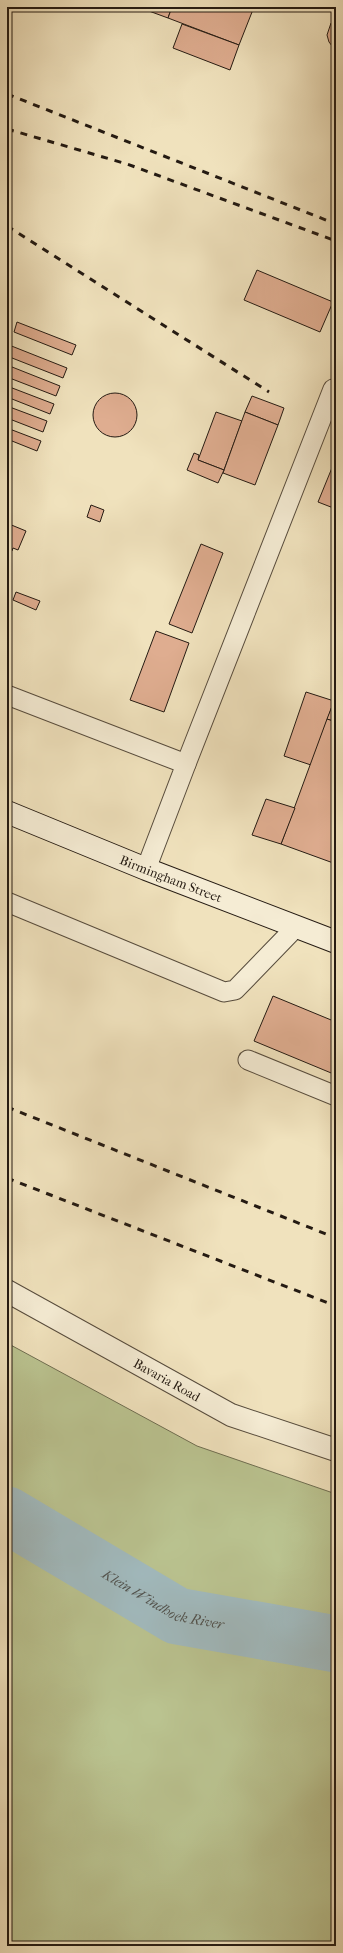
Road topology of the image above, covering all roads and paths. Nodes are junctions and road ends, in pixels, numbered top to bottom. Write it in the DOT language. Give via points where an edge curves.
graph roads {
  1 [pos="333,389"];
  2 [pos="7,695"];
  3 [pos="186,764"];
  4 [pos="7,812"];
  5 [pos="146,869"];
  6 [pos="7,902"];
  7 [pos="296,927"];
  8 [pos="336,942"];
  9 [pos="248,1060"];
  10 [pos="336,1096"];
  11 [pos="7,1291"];
  12 [pos="336,1450"];
  1 -- 3 [label="lane"];
  2 -- 3 [label="lane"];
  3 -- 5 [label="lane"];
  4 -- 5 [label="street, Birmingham Street"];
  5 -- 7 [label="street, Birmingham Street"];
  6 -- 7 [label="lane" via="224,992 235,990"];
  7 -- 8 [label="street, Birmingham Street"];
  9 -- 10 [label="lane"];
  11 -- 12 [label="street, Bavaria Road" via="231,1415"];
}
